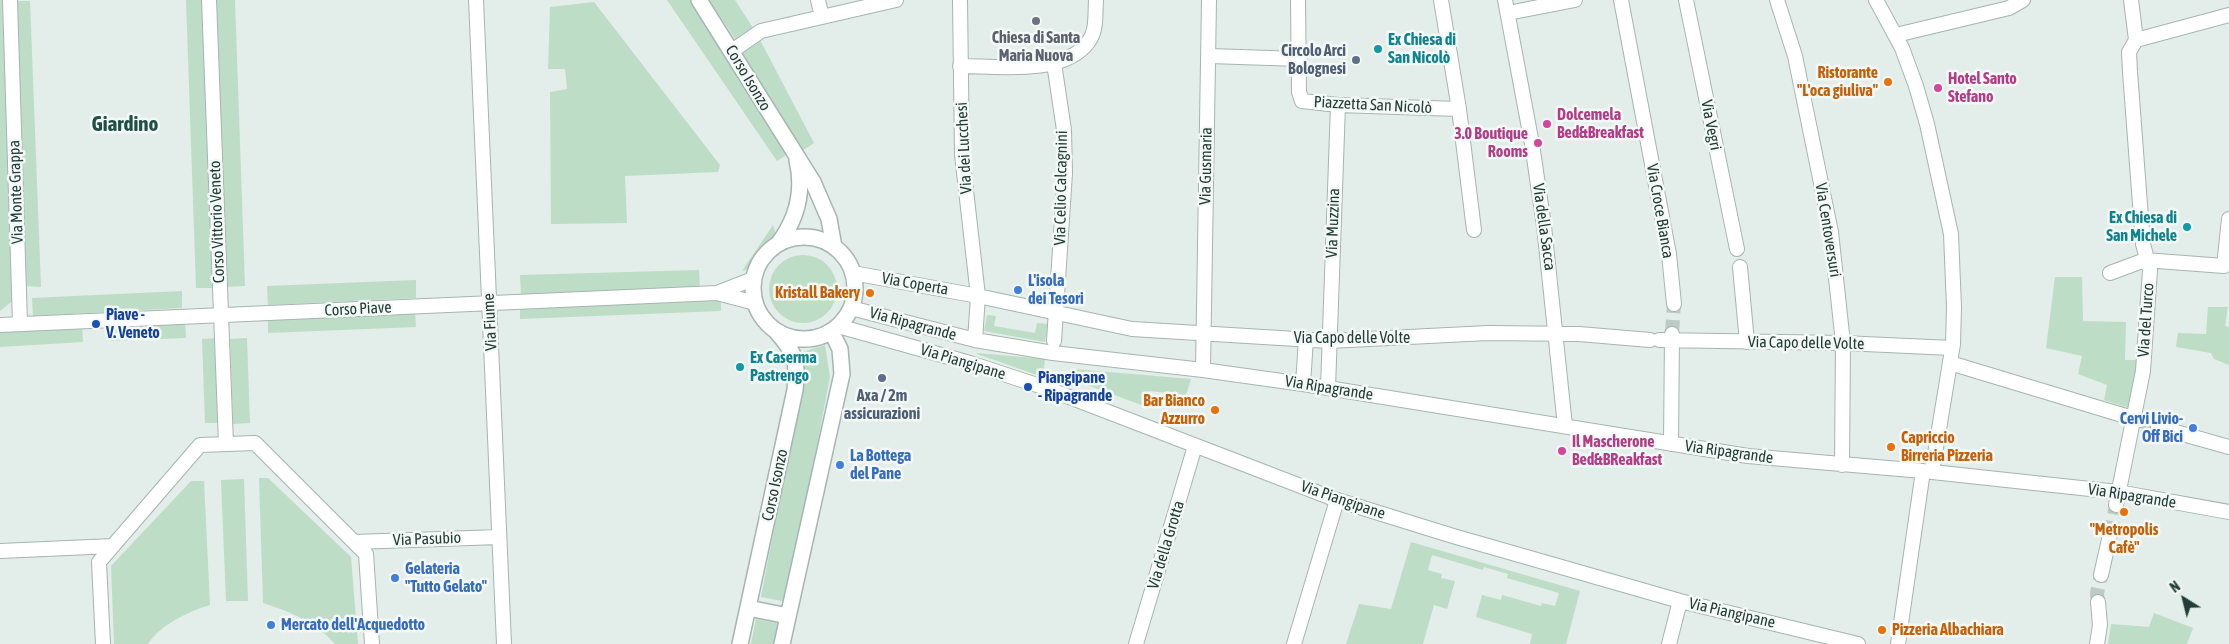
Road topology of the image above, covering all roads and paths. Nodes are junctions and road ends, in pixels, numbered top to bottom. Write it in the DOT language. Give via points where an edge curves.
graph roads {
  1 [pos="10,0"];
  2 [pos="209,0"];
  3 [pos="476,0"];
  4 [pos="699,0"];
  5 [pos="818,0"];
  6 [pos="896,0"];
  7 [pos="960,0"];
  8 [pos="1096,0"];
  9 [pos="1209,0"];
  10 [pos="1298,0"];
  11 [pos="1441,0"];
  12 [pos="1575,0"];
  13 [pos="1621,0"];
  14 [pos="1686,0"];
  15 [pos="1777,0"];
  16 [pos="1876,0"];
  17 [pos="2023,0"];
  18 [pos="2131,0"];
  19 [pos="1506,7"];
  20 [pos="2229,15"];
  21 [pos="822,17"];
  22 [pos="1896,35"];
  23 [pos="2136,40"];
  24 [pos="732,51"];
  25 [pos="1208,56"];
  26 [pos="1300,59"];
  27 [pos="1054,63"];
  28 [pos="960,66"];
  29 [pos="1338,105"];
  30 [pos="1459,109"];
  31 [pos="796,156"];
  32 [pos="2229,219"];
  33 [pos="1474,230"];
  34 [pos="2228,235"];
  35 [pos="778,244"];
  36 [pos="834,247"];
  37 [pos="1737,249"];
  38 [pos="2145,260"];
  39 [pos="1740,267"];
  40 [pos="853,273"];
  41 [pos="2110,273"];
  42 [pos="753,278"];
  43 [pos="717,293"];
  44 [pos="978,296"];
  45 [pos="489,303"];
  46 [pos="755,303"];
  47 [pos="1674,304"];
  48 [pos="851,308"];
  49 [pos="1055,314"];
  50 [pos="221,315"];
  51 [pos="20,324"];
  52 [pos="0,325"];
  53 [pos="835,329"];
  54 [pos="776,331"];
  55 [pos="1203,333"];
  56 [pos="1557,333"];
  57 [pos="1306,339"];
  58 [pos="1663,339"];
  59 [pos="975,340"];
  60 [pos="1329,340"];
  61 [pos="1746,342"];
  62 [pos="1843,343"];
  63 [pos="1054,347"];
  64 [pos="1952,348"];
  65 [pos="1950,363"];
  66 [pos="1202,370"];
  67 [pos="1303,384"];
  68 [pos="1328,388"];
  69 [pos="2137,420"];
  70 [pos="1565,426"];
  71 [pos="2158,427"];
  72 [pos="226,444"];
  73 [pos="1671,444"];
  74 [pos="1195,446"];
  75 [pos="2229,446"];
  76 [pos="1842,465"];
  77 [pos="1928,472"];
  78 [pos="2117,498"];
  79 [pos="1337,500"];
  80 [pos="2229,512"];
  81 [pos="2110,535"];
  82 [pos="499,537"];
  83 [pos="354,542"];
  84 [pos="114,546"];
  85 [pos="0,551"];
  86 [pos="2101,575"];
  87 [pos="1680,601"];
  88 [pos="2098,602"];
  89 [pos="748,608"];
  90 [pos="788,616"];
  91 [pos="103,644"];
  92 [pos="372,644"];
  93 [pos="504,644"];
  94 [pos="740,644"];
  95 [pos="782,644"];
  96 [pos="1136,644"];
  97 [pos="1294,644"];
  98 [pos="1669,644"];
  99 [pos="1858,644"];
  100 [pos="1898,644"];
  101 [pos="2097,644"];
  1 -- 51 [label="street, Via Monte Grappa"];
  2 -- 50 [label="street, Corso Vittorio Veneto"];
  3 -- 45 [label="street, Via Fiume"];
  4 -- 24 [label="street, Corso Isonzo"];
  5 -- 21 [label="street"];
  6 -- 21 [label="street"];
  7 -- 28 [label="street, Via dei Lucchesi"];
  8 -- 27 [label="street" via="1094,28 1088,42"];
  9 -- 25 [label="street, Via Gusmaria"];
  10 -- 26 [label="street"];
  11 -- 30 [label="street"];
  12 -- 19 [label="street"];
  13 -- 47 [label="street, Via Croce Bianca" via="1669,254"];
  14 -- 37 [label="street, Via Vegri"];
  15 -- 62 [label="street, Via Centoversuri" via="1795,56 1827,213"];
  16 -- 22 [label="street"];
  17 -- 22 [label="street" via="2009,8"];
  18 -- 23 [label="street, Via del Turco"];
  19 -- 56 [label="street, Via della Sacca" via="1533,153"];
  20 -- 23 [label="street"];
  21 -- 24 [label="street" via="761,31"];
  22 -- 64 [label="street" via="1927,124 1948,213 1953,264"];
  23 -- 38 [label="street, Via del Turco" via="2129,52"];
  24 -- 31 [label="street, Corso Isonzo"];
  25 -- 26 [label="street"];
  25 -- 55 [label="street, Via Gusmaria"];
  26 -- 29 [label="street, Piazzetta San Nicolò" via="1299,92 1302,101"];
  27 -- 28 [label="street"];
  27 -- 49 [label="street, Via Celio Calcagnini" via="1065,151"];
  28 -- 44 [label="street, Via dei Lucchesi" via="962,155"];
  29 -- 30 [label="street, Piazzetta San Nicolò"];
  29 -- 60 [label="street, Via Muzzina"];
  30 -- 33 [label="street"];
  31 -- 35 [label="street, Corso Isonzo" via="798,206"];
  31 -- 36 [label="street, Corso Isonzo" via="820,194"];
  32 -- 34 [label="street"];
  34 -- 38 [label="street" via="2224,266"];
  35 -- 36 [label="street" via="809,237"];
  35 -- 42 [label="street" via="766,253"];
  36 -- 40 [label="street" via="847,260"];
  38 -- 41 [label="street"];
  38 -- 69 [label="street, Via del Turco" via="2150,270"];
  39 -- 61 [label="street"];
  40 -- 44 [label="street, Via Coperta"];
  40 -- 48 [label="street" via="855,289"];
  42 -- 43 [label="street, Corso Piave"];
  42 -- 46 [label="street"];
  43 -- 45 [label="street, Corso Piave"];
  43 -- 46 [label="street, Corso Piave"];
  44 -- 49 [label="street, Via Coperta"];
  44 -- 59 [label="street, Via dei Lucchesi"];
  45 -- 50 [label="street, Corso Piave"];
  45 -- 82 [label="street, Via Fiume"];
  46 -- 54 [label="street" via="763,320"];
  48 -- 53 [label="street"];
  48 -- 59 [label="street, Via Ripagrande"];
  49 -- 55 [label="street, Via Capo delle Volte" via="1132,329"];
  49 -- 63 [label="street, Via Celio Calcagnini"];
  50 -- 51 [label="street, Corso Piave"];
  50 -- 72 [label="street, Corso Vittorio Veneto"];
  51 -- 52 [label="street, Corso Piave"];
  53 -- 54 [label="street" via="805,340 786,337"];
  53 -- 74 [label="street, Via Piangipane" via="970,363 1037,385"];
  53 -- 90 [label="street" via="842,374"];
  54 -- 89 [label="street, Corso Isonzo" via="789,346 798,366"];
  55 -- 57 [label="street, Via Capo delle Volte"];
  55 -- 66 [label="street, Via Gusmaria"];
  56 -- 58 [label="street, Via Capo delle Volte"];
  56 -- 60 [label="street, Via Capo delle Volte"];
  56 -- 70 [label="street, Via della Sacca"];
  57 -- 60 [label="street, Via Capo delle Volte"];
  57 -- 67 [label="street"];
  58 -- 61 [label="street, Via Capo delle Volte"];
  58 -- 73 [label="street"];
  59 -- 63 [label="street, Via Ripagrande"];
  60 -- 68 [label="street, Via Muzzina"];
  61 -- 62 [label="street, Via Capo delle Volte"];
  62 -- 64 [label="street, Via Capo delle Volte"];
  62 -- 76 [label="street, Via Centoversuri"];
  63 -- 66 [label="street, Via Ripagrande"];
  64 -- 65 [label="street"];
  65 -- 69 [label="street"];
  65 -- 77 [label="street"];
  66 -- 67 [label="street, Via Ripagrande"];
  67 -- 68 [label="street, Via Ripagrande"];
  68 -- 70 [label="street, Via Ripagrande"];
  69 -- 78 [label="street, Via del Turco"];
  70 -- 73 [label="street, Via Ripagrande"];
  71 -- 75 [label="street"];
  72 -- 83 [label="street" via="255,443"];
  72 -- 84 [label="street" via="200,445"];
  73 -- 76 [label="street, Via Ripagrande" via="1748,456"];
  74 -- 79 [label="street, Via Piangipane"];
  74 -- 96 [label="street, Via della Grotta"];
  76 -- 77 [label="street, Via Ripagrande"];
  77 -- 78 [label="street, Via Ripagrande"];
  77 -- 100 [label="street"];
  78 -- 80 [label="street, Via Ripagrande"];
  79 -- 87 [label="street, Via Piangipane"];
  79 -- 97 [label="street"];
  81 -- 86 [label="street"];
  82 -- 83 [label="street, Via Pasubio"];
  82 -- 93 [label="street, Via Fiume"];
  83 -- 92 [label="street" via="366,554"];
  84 -- 85 [label="street"];
  84 -- 91 [label="street" via="99,562"];
  87 -- 98 [label="street"];
  87 -- 99 [label="street, Via Piangipane"];
  88 -- 101 [label="street" via="2100,625"];
  89 -- 90 [label="street"];
  89 -- 94 [label="street, Corso Isonzo"];
  90 -- 95 [label="street"];
}
